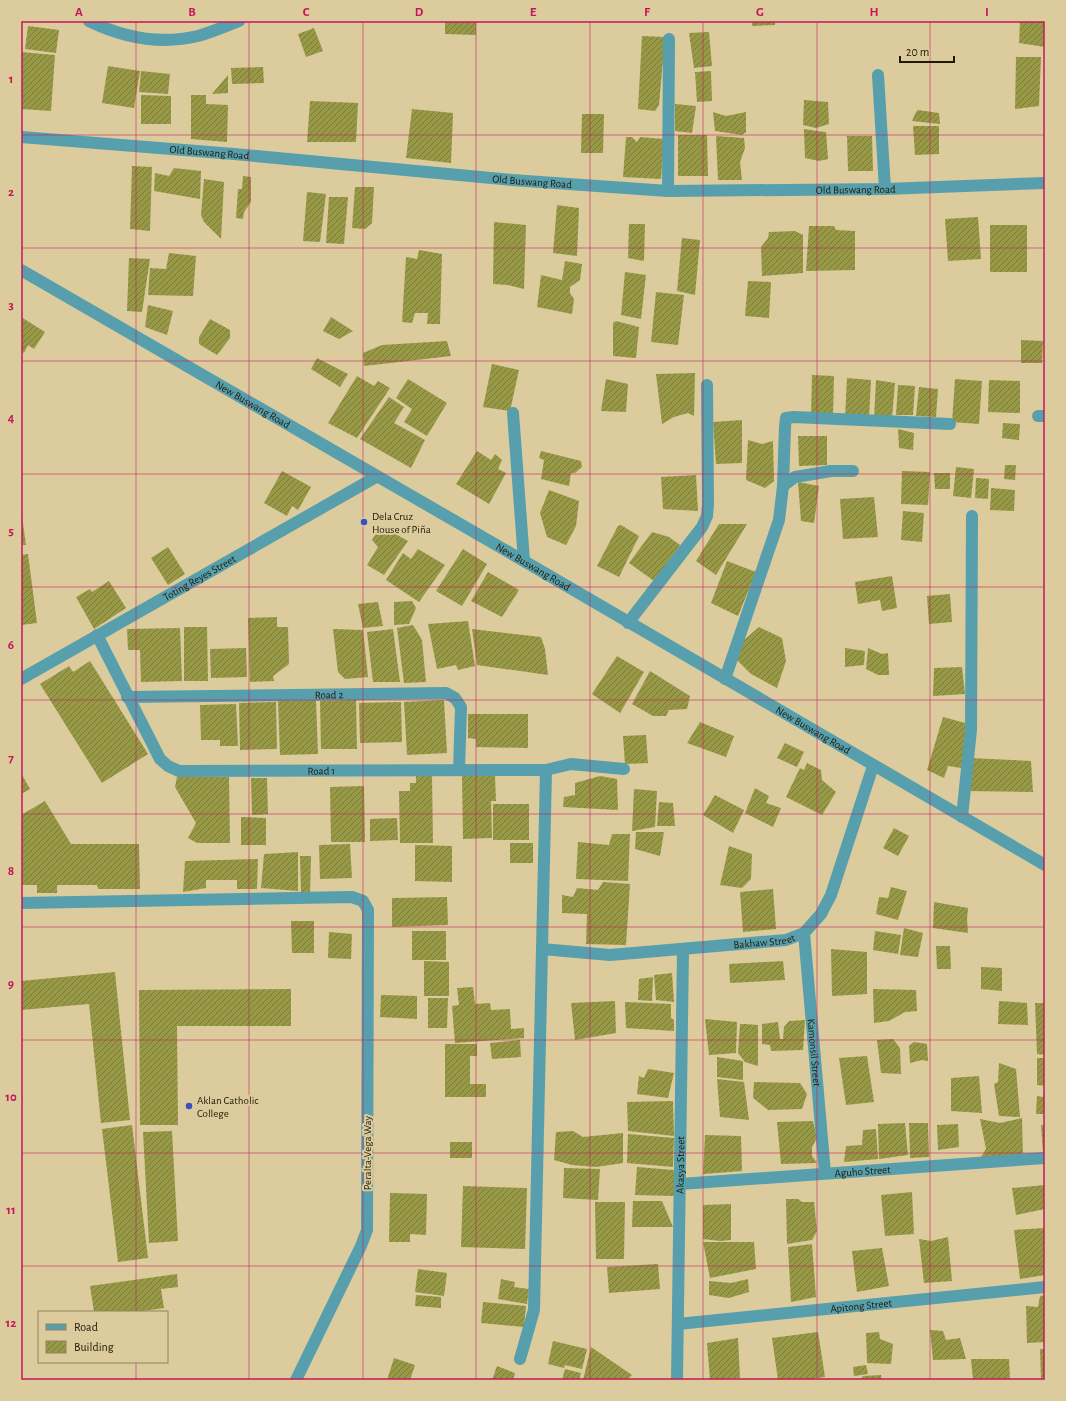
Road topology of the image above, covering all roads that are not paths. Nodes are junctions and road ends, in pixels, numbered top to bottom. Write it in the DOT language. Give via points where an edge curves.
graph roads {
  1 [pos="89,21"];
  2 [pos="239,21"];
  3 [pos="669,39"];
  4 [pos="878,75"];
  5 [pos="21,137"];
  6 [pos="1045,183"];
  7 [pos="885,189"];
  8 [pos="668,191"];
  9 [pos="21,270"];
  10 [pos="707,385"];
  11 [pos="513,413"];
  12 [pos="950,424"];
  13 [pos="853,471"];
  14 [pos="376,477"];
  15 [pos="783,486"];
  16 [pos="972,516"];
  17 [pos="524,561"];
  18 [pos="628,623"];
  19 [pos="97,635"];
  20 [pos="21,679"];
  21 [pos="725,679"];
  22 [pos="127,696"];
  23 [pos="873,766"];
  24 [pos="624,769"];
  25 [pos="459,770"];
  26 [pos="546,770"];
  27 [pos="962,817"];
  28 [pos="1045,865"];
  29 [pos="21,903"];
  30 [pos="804,932"];
  31 [pos="542,950"];
  32 [pos="683,950"];
  33 [pos="1045,1158"];
  34 [pos="825,1174"];
  35 [pos="680,1184"];
  36 [pos="1045,1286"];
  37 [pos="678,1324"];
  38 [pos="520,1358"];
  39 [pos="296,1380"];
  40 [pos="677,1380"];
  1 -- 2 [label="street" via="124,35 162,40 200,35"];
  3 -- 8 [label="street"];
  4 -- 7 [label="street"];
  5 -- 8 [label="street, Old Buswang Road" via="512,180"];
  6 -- 7 [label="street, Old Buswang Road"];
  7 -- 8 [label="street, Old Buswang Road"];
  9 -- 14 [label="street, New Buswang Road"];
  10 -- 18 [label="street" via="707,516 702,527"];
  11 -- 17 [label="street"];
  12 -- 15 [label="street" via="786,418"];
  13 -- 15 [label="street" via="795,477"];
  14 -- 17 [label="street, New Buswang Road"];
  14 -- 19 [label="street, Toting Reyes Street"];
  15 -- 21 [label="street" via="779,520"];
  16 -- 27 [label="street" via="970,730"];
  17 -- 18 [label="street, New Buswang Road"];
  18 -- 21 [label="street, New Buswang Road"];
  19 -- 20 [label="street, Toting Reyes Street"];
  19 -- 22 [label="street, Road 1"];
  21 -- 23 [label="street, New Buswang Road"];
  22 -- 25 [label="street, Road 1" via="160,759 168,766 179,770"];
  22 -- 25 [label="street, Road 2" via="446,693 455,698 461,707"];
  23 -- 27 [label="street, New Buswang Road"];
  23 -- 30 [label="street, Bakhaw Street" via="831,895 821,914"];
  24 -- 26 [label="street, Road 1" via="571,764"];
  25 -- 26 [label="street, Road 1"];
  26 -- 31 [label="street"];
  27 -- 28 [label="street, New Buswang Road"];
  29 -- 39 [label="street, Peralta-Vega Way" via="352,897 363,901 368,910 367,1230"];
  30 -- 32 [label="street, Bakhaw Street" via="786,940"];
  30 -- 34 [label="street, Kamonsil Street"];
  31 -- 32 [label="street, Bakhaw Street" via="610,955"];
  31 -- 38 [label="street" via="534,1310"];
  32 -- 35 [label="street, Akasya Street"];
  33 -- 34 [label="street, Aguho Street"];
  34 -- 35 [label="street, Aguho Street"];
  35 -- 37 [label="street, Akasya Street"];
  36 -- 37 [label="street, Apitong Street"];
  37 -- 40 [label="street, Akasya Street"];
}
